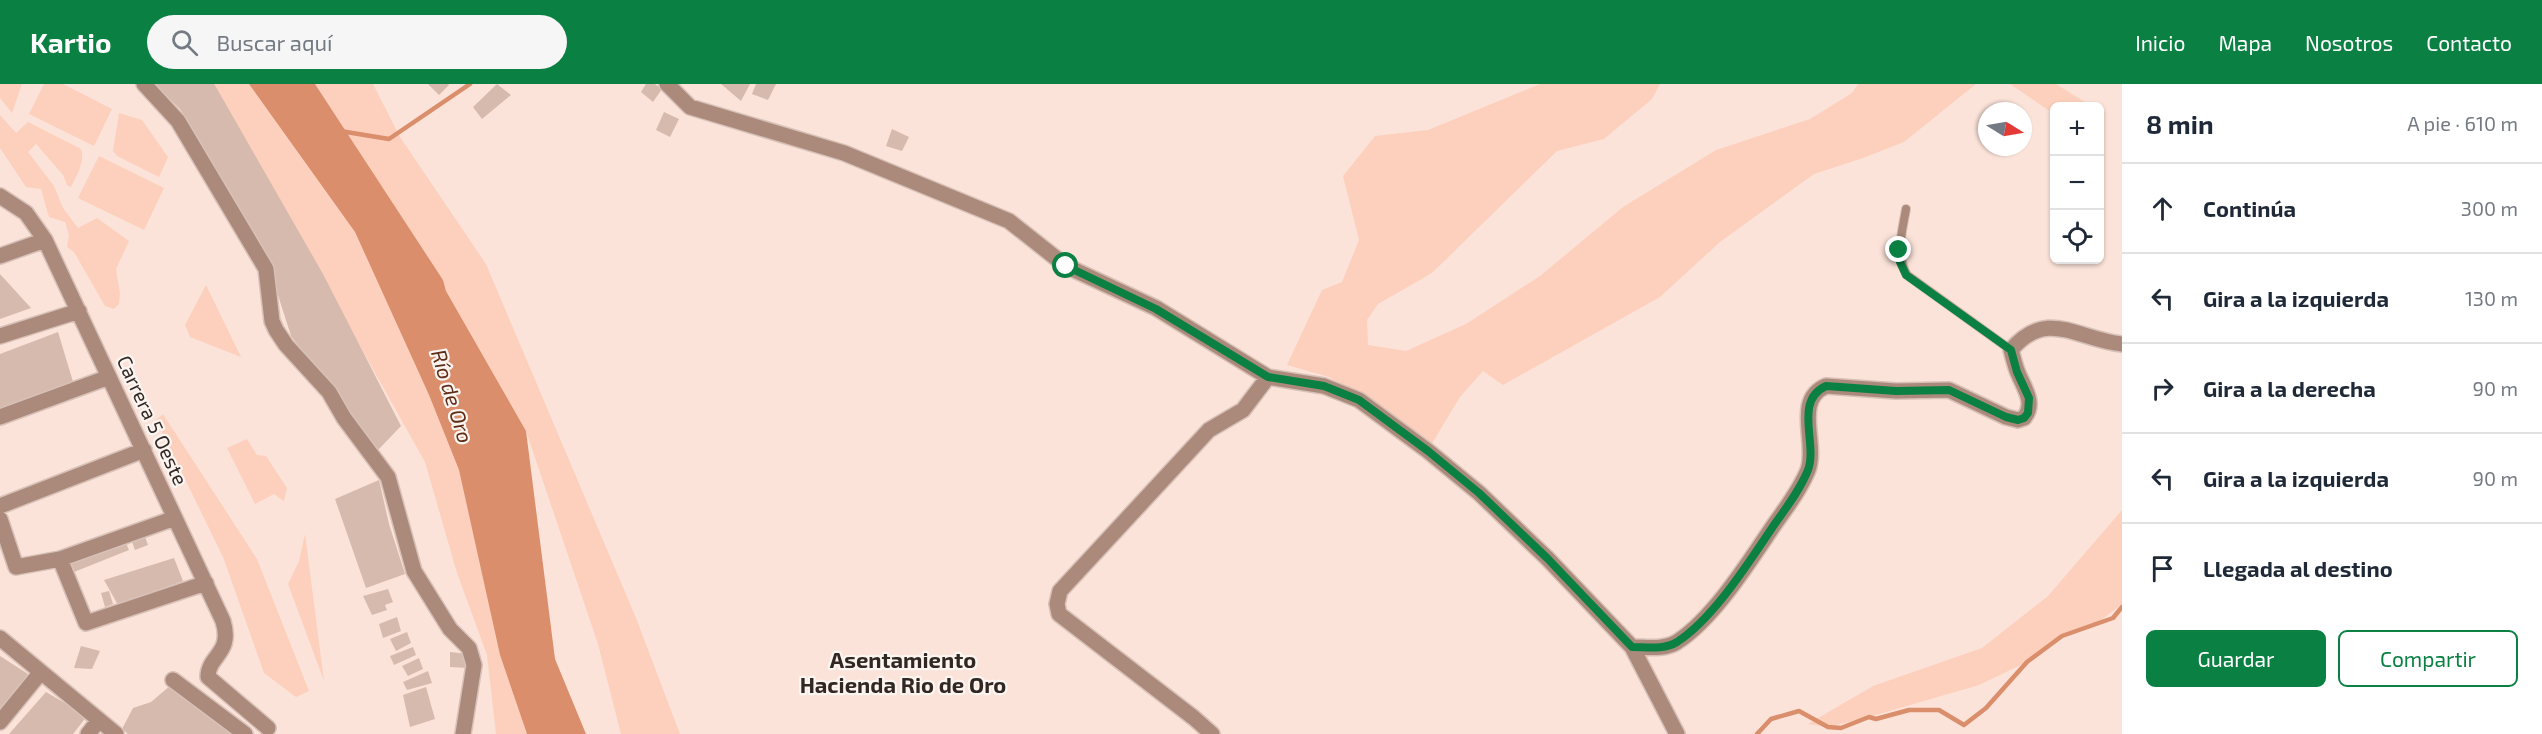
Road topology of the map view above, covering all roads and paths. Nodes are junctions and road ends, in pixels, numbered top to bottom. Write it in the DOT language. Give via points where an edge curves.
graph roads {
  1 [pos="144,84"];
  2 [pos="667,84"];
  3 [pos="0,196"];
  4 [pos="1906,210"];
  5 [pos="45,240"];
  6 [pos="0,256"];
  7 [pos="78,311"];
  8 [pos="0,336"];
  9 [pos="2122,344"];
  10 [pos="2011,350"];
  11 [pos="109,377"];
  12 [pos="1268,377"];
  13 [pos="0,417"];
  14 [pos="144,450"];
  15 [pos="0,506"];
  16 [pos="175,518"];
  17 [pos="0,519"];
  18 [pos="60,559"];
  19 [pos="206,583"];
  20 [pos="0,639"];
  21 [pos="1632,647"];
  22 [pos="41,672"];
  23 [pos="173,680"];
  24 [pos="99,720"];
  25 [pos="0,722"];
  26 [pos="268,728"];
  27 [pos="88,734"];
  28 [pos="116,734"];
  29 [pos="245,734"];
  30 [pos="463,734"];
  31 [pos="1212,734"];
  32 [pos="1677,734"];
  1 -- 30 [label="street" via="178,121 266,269 276,330 329,392 388,477 414,571 450,629 473,657"];
  2 -- 12 [label="street" via="692,107 844,153 1009,221 1066,266 1156,309"];
  3 -- 5 [label="street, Carrera 5 Oeste" via="26,213"];
  4 -- 10 [label="lane" via="1899,250 1906,275"];
  5 -- 6 [label="street"];
  5 -- 7 [label="street, Carrera 5 Oeste"];
  7 -- 8 [label="street"];
  7 -- 11 [label="street, Carrera 5 Oeste"];
  9 -- 10 [label="street" via="2042,327 2019,340"];
  10 -- 21 [label="street" via="2029,398 2028,413 2018,420 1949,390 1826,386 1819,389 1809,409 1808,469 1741,573 1677,642 1665,647"];
  11 -- 13 [label="street"];
  11 -- 14 [label="street, Carrera 5 Oeste"];
  12 -- 21 [label="street" via="1333,390 1359,400 1401,430 1479,493"];
  12 -- 31 [label="street" via="1243,410 1209,430 1060,591 1059,614"];
  14 -- 15 [label="street"];
  14 -- 16 [label="street, Carrera 5 Oeste"];
  16 -- 18 [label="street"];
  16 -- 19 [label="street, Carrera 5 Oeste"];
  17 -- 18 [label="street" via="16,567"];
  18 -- 19 [label="street" via="86,623"];
  19 -- 26 [label="street, Carrera 5 Oeste" via="226,630 224,648 208,670 208,677"];
  20 -- 22 [label="street"];
  21 -- 32 [label="street"];
  22 -- 24 [label="street"];
  22 -- 25 [label="street"];
  23 -- 29 [label="street"];
  24 -- 27 [label="street"];
  24 -- 28 [label="street"];
}
